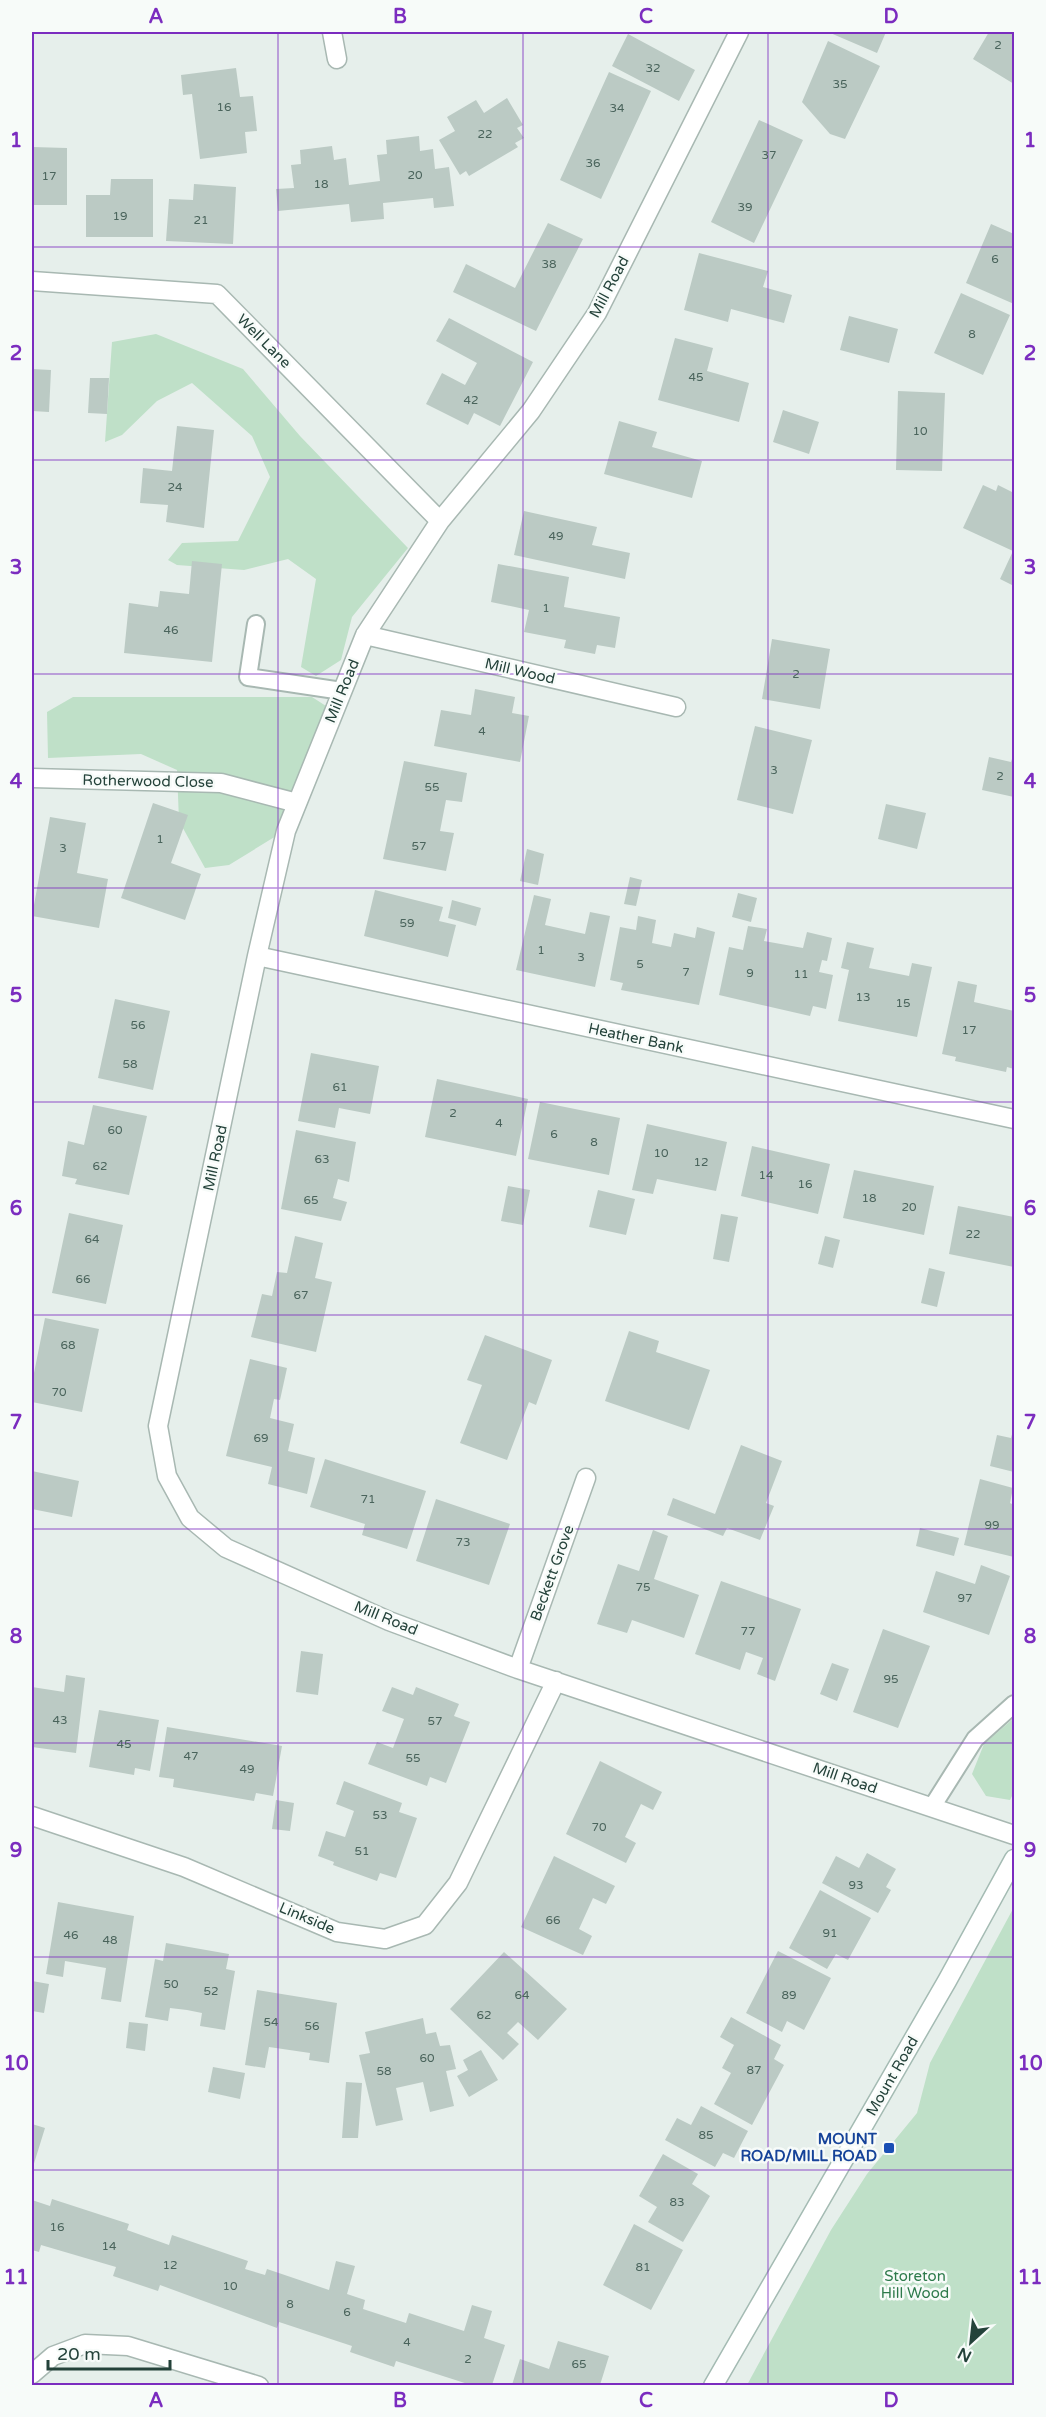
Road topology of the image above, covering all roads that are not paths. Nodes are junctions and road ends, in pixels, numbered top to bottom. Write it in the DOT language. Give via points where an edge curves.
graph roads {
  1 [pos="332,32"];
  2 [pos="739,32"];
  3 [pos="337,60"];
  4 [pos="32,281"];
  5 [pos="440,521"];
  6 [pos="256,624"];
  7 [pos="365,635"];
  8 [pos="342,691"];
  9 [pos="676,707"];
  10 [pos="32,778"];
  11 [pos="297,804"];
  12 [pos="257,956"];
  13 [pos="1014,1119"];
  14 [pos="586,1478"];
  15 [pos="518,1669"];
  16 [pos="556,1681"];
  17 [pos="1014,1704"];
  18 [pos="932,1807"];
  19 [pos="32,1816"];
  20 [pos="1014,1835"];
  21 [pos="1014,1859"];
  22 [pos="32,2374"];
  23 [pos="259,2385"];
  24 [pos="713,2385"];
  1 -- 3 [label="street"];
  2 -- 5 [label="street, Mill Road" via="597,313 531,411"];
  4 -- 5 [label="street, Well Lane" via="217,294"];
  5 -- 7 [label="street, Mill Road"];
  6 -- 8 [label="lane" via="248,677"];
  7 -- 8 [label="street, Mill Road"];
  7 -- 9 [label="street, Mill Wood"];
  8 -- 11 [label="street, Mill Road"];
  10 -- 11 [label="street, Rotherwood Close" via="220,783"];
  11 -- 12 [label="street, Mill Road" via="286,831"];
  12 -- 13 [label="street, Heather Bank"];
  12 -- 15 [label="street, Mill Road" via="158,1426 167,1476 190,1518 226,1548 389,1621"];
  14 -- 15 [label="street, Beckett Grove"];
  15 -- 16 [label="street, Mill Road"];
  16 -- 18 [label="street, Mill Road"];
  16 -- 19 [label="street, Linkside" via="458,1883 424,1925 385,1939 337,1932 184,1867"];
  17 -- 18 [label="lane" via="975,1739"];
  18 -- 20 [label="street, Mill Road"];
  21 -- 24 [label="street, Mount Road"];
  22 -- 23 [label="street" via="53,2356 85,2344 128,2346"];
}
